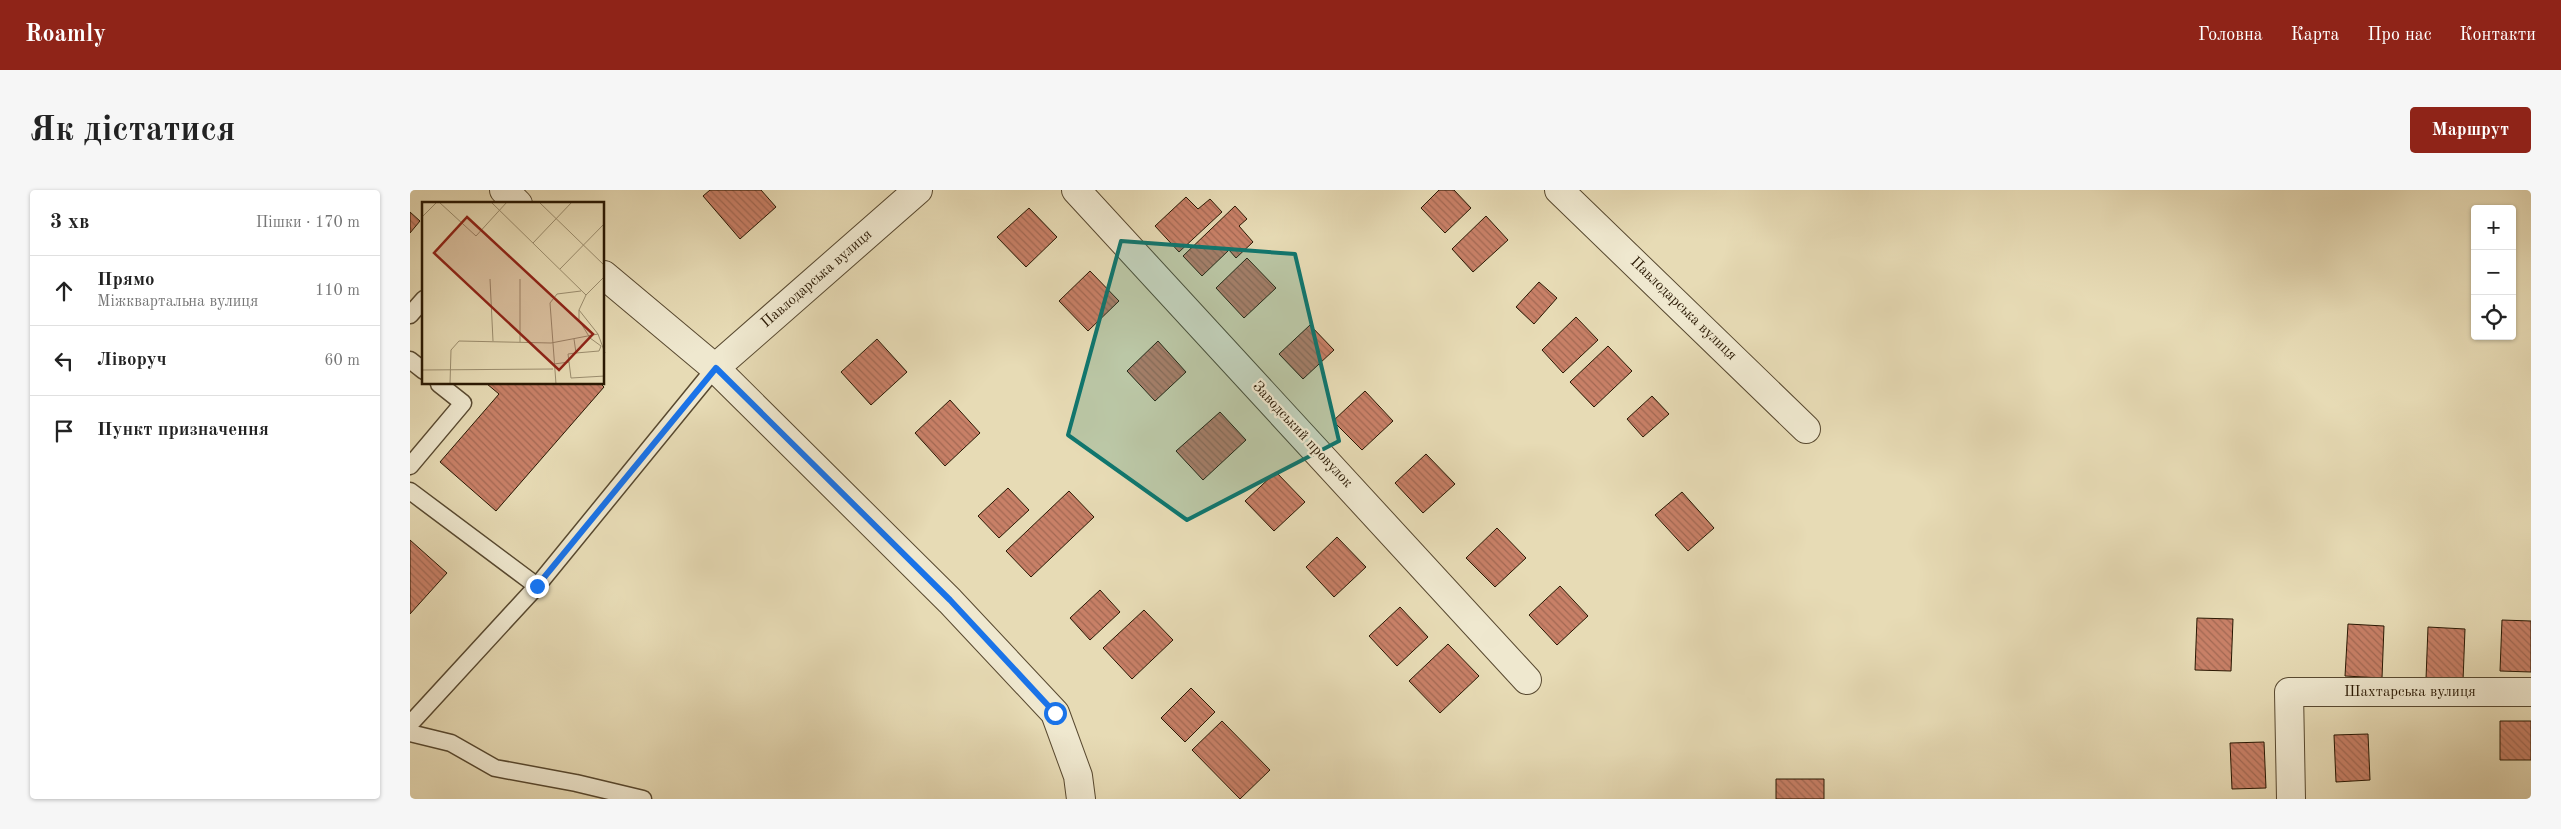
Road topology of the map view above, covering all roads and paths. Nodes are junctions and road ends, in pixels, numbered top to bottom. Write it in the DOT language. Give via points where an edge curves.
graph roads {
  1 [pos="918,190"];
  2 [pos="1076,190"];
  3 [pos="1559,190"];
  4 [pos="605,276"];
  5 [pos="422,301"];
  6 [pos="410,315"];
  7 [pos="410,360"];
  8 [pos="716,368"];
  9 [pos="422,369"];
  10 [pos="440,385"];
  11 [pos="1806,429"];
  12 [pos="410,466"];
  13 [pos="410,491"];
  14 [pos="537,586"];
  15 [pos="1527,680"];
  16 [pos="2531,692"];
  17 [pos="410,724"];
  18 [pos="410,733"];
  19 [pos="643,799"];
  20 [pos="1081,799"];
  21 [pos="2291,799"];
  1 -- 8 [label="street, Павлодарська вулиця"];
  2 -- 15 [label="street, Заводський провулок"];
  3 -- 11 [label="street, Павлодарська вулиця"];
  4 -- 8 [label="street"];
  5 -- 6 [label="lane"];
  7 -- 9 [label="lane"];
  8 -- 14 [label="lane"];
  8 -- 20 [label="street" via="950,600 1055,713 1078,776"];
  10 -- 12 [label="lane" via="464,403"];
  13 -- 14 [label="lane"];
  14 -- 17 [label="lane"];
  16 -- 21 [label="street, Шахтарська вулиця" via="2289,692"];
  18 -- 19 [label="lane" via="451,743 495,768"];
}
